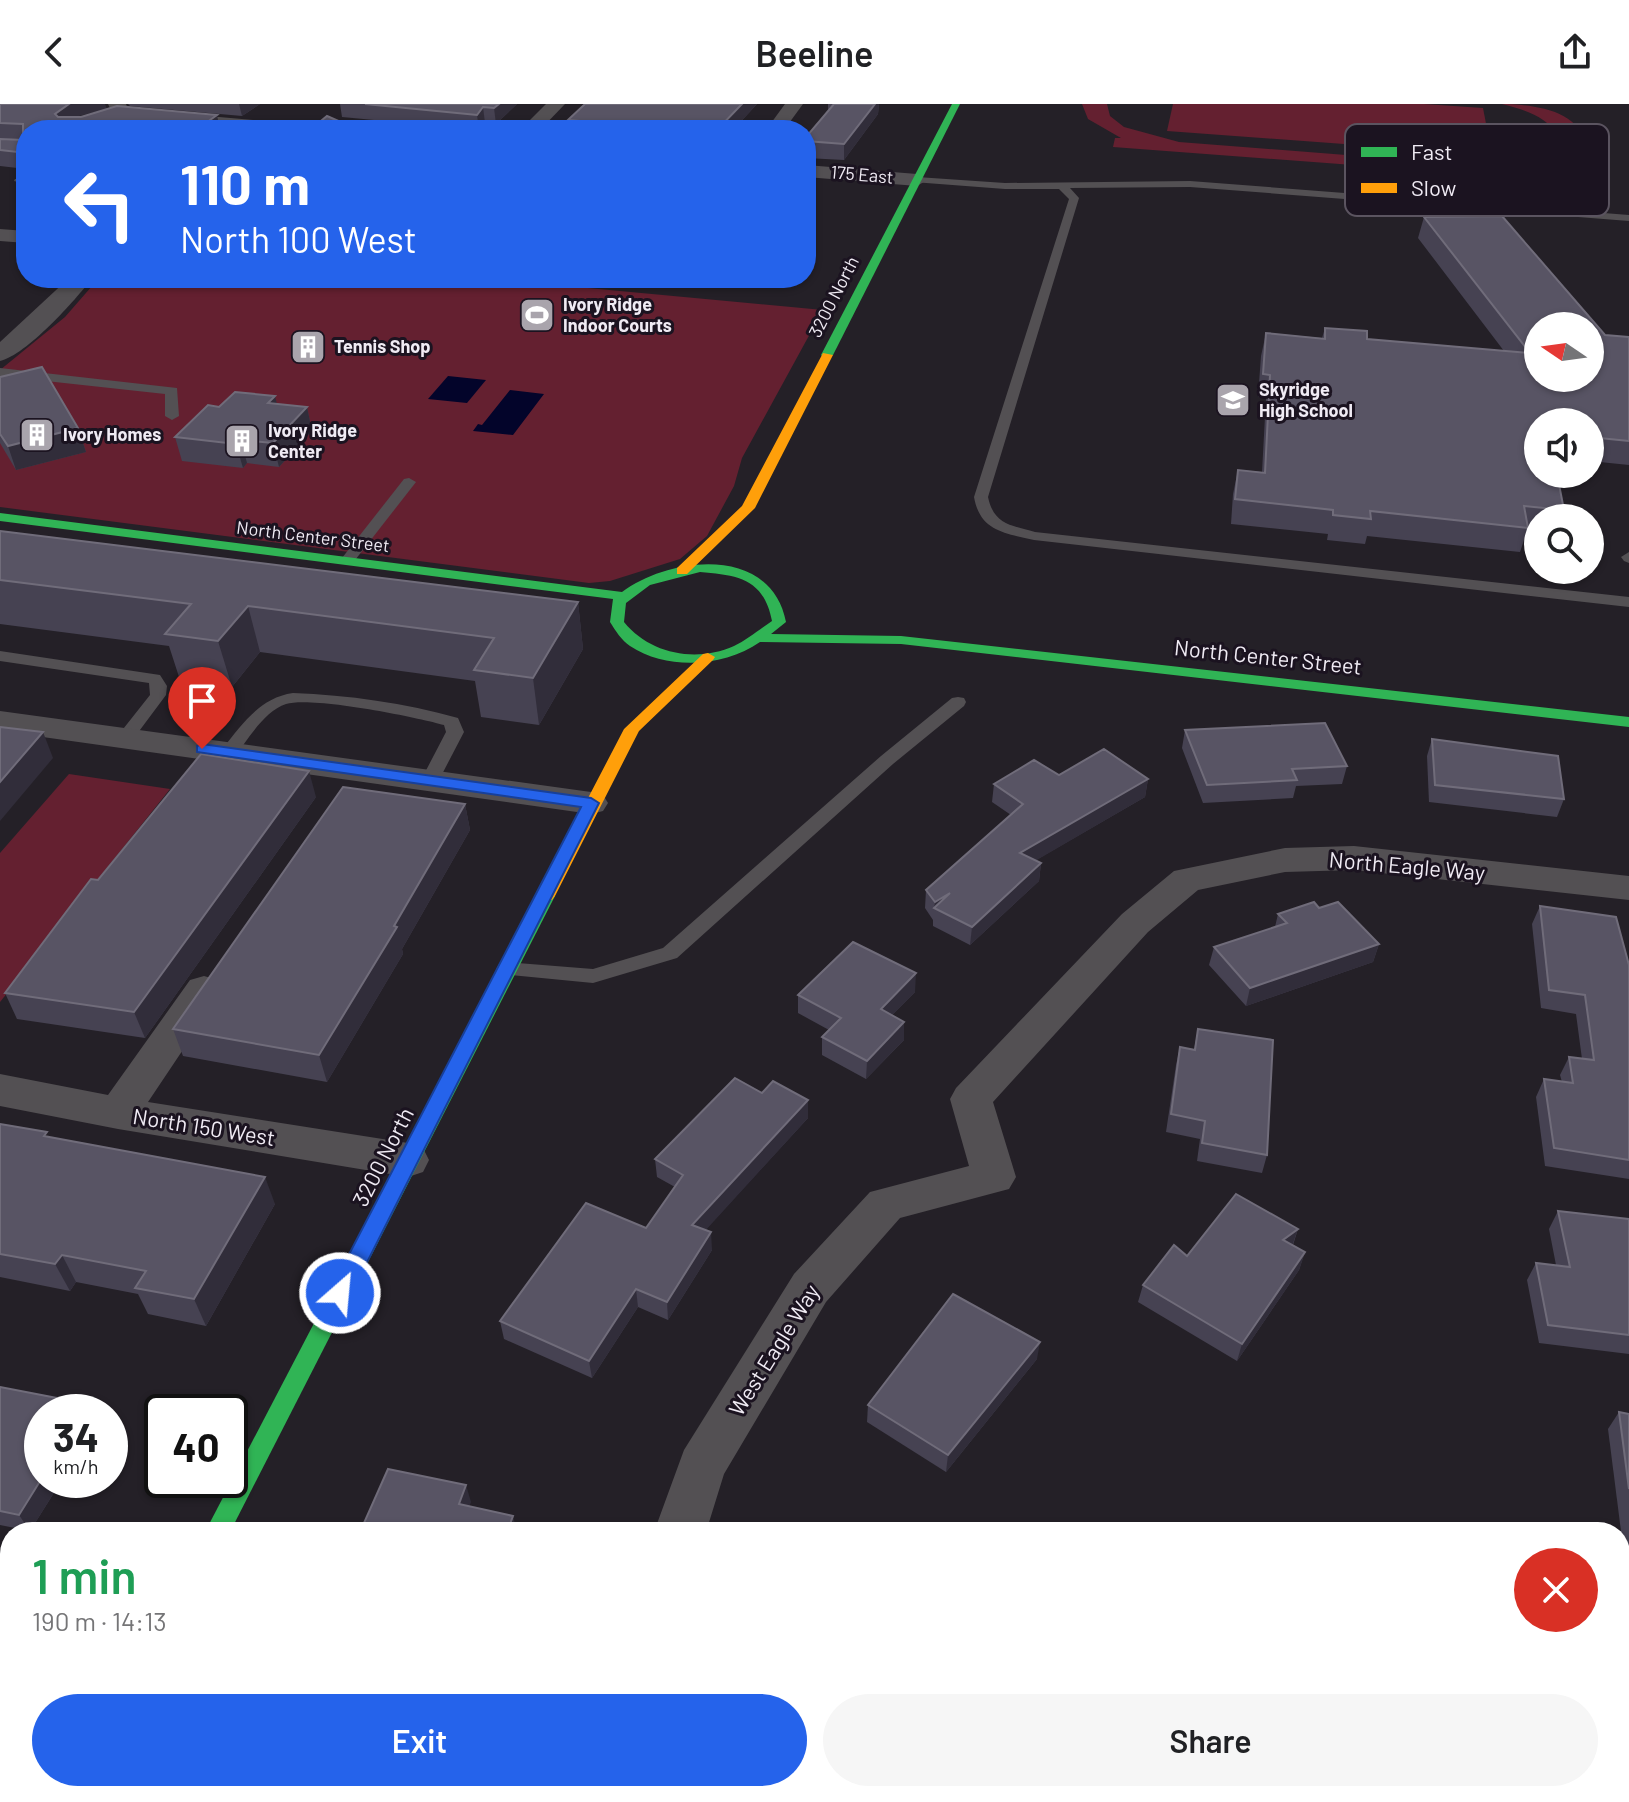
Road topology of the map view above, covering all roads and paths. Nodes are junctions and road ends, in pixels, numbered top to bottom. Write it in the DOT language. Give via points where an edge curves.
graph roads {
  1 [pos="198,104"];
  2 [pos="556,104"];
  3 [pos="956,104"];
  4 [pos="119,109"];
  5 [pos="99,119"];
  6 [pos="152,120"];
  7 [pos="174,120"];
  8 [pos="539,120"];
  9 [pos="816,172"];
  10 [pos="917,180"];
  11 [pos="1062,186"];
  12 [pos="1345,196"];
  13 [pos="1603,216"];
  14 [pos="1629,218"];
  15 [pos="71,288"];
  16 [pos="0,354"];
  17 [pos="0,372"];
  18 [pos="172,416"];
  19 [pos="409,482"];
  20 [pos="748,508"];
  21 [pos="0,517"];
  22 [pos="748,530"];
  23 [pos="347,561"];
  24 [pos="682,571"];
  25 [pos="459,594"];
  26 [pos="1629,602"];
  27 [pos="618,604"];
  28 [pos="836,620"];
  29 [pos="763,638"];
  30 [pos="901,640"];
  31 [pos="0,656"];
  32 [pos="708,657"];
  33 [pos="638,693"];
  34 [pos="958,702"];
  35 [pos="0,721"];
  36 [pos="1629,722"];
  37 [pos="632,729"];
  38 [pos="125,738"];
  39 [pos="228,753"];
  40 [pos="358,770"];
  41 [pos="430,780"];
  42 [pos="591,803"];
  43 [pos="331,808"];
  44 [pos="1187,880"];
  45 [pos="1629,888"];
  46 [pos="225,960"];
  47 [pos="506,969"];
  48 [pos="0,1090"];
  49 [pos="118,1113"];
  50 [pos="408,1160"];
  51 [pos="222,1522"];
  52 [pos="683,1522"];
  1 -- 7 [label="street"];
  2 -- 8 [label="street"];
  3 -- 10 [label="street, 3200 North"];
  4 -- 5 [label="street"];
  4 -- 6 [label="street"];
  9 -- 10 [label="street, 175 East"];
  10 -- 11 [label="lane"];
  10 -- 20 [label="street, 3200 North"];
  11 -- 12 [label="lane" via="1190,184"];
  11 -- 26 [label="lane" via="1074,198 981,497 984,513 999,526 1034,536"];
  13 -- 14 [label="lane"];
  15 -- 16 [label="street"];
  17 -- 18 [label="lane" via="172,391"];
  19 -- 23 [label="lane"];
  20 -- 22 [label="street"];
  20 -- 24 [label="street"];
  21 -- 23 [label="street, North Center Street"];
  23 -- 27 [label="street, North Center Street"];
  24 -- 27 [label="street" via="637,583"];
  24 -- 29 [label="street" via="747,569 784,603 779,622"];
  25 -- 27 [label="street"];
  27 -- 32 [label="street" via="616,627 644,658"];
  28 -- 30 [label="street"];
  29 -- 30 [label="street"];
  29 -- 32 [label="street" via="741,650"];
  30 -- 36 [label="street, North Center Street"];
  31 -- 38 [label="lane" via="154,679 158,695"];
  32 -- 37 [label="street"];
  33 -- 37 [label="street"];
  34 -- 47 [label="lane" via="670,953 593,976"];
  35 -- 38 [label="street"];
  37 -- 42 [label="street, 3200 North"];
  38 -- 39 [label="street"];
  39 -- 40 [label="street"];
  39 -- 41 [label="lane" via="274,703 299,697 452,722 455,732"];
  40 -- 41 [label="street"];
  40 -- 43 [label="street"];
  41 -- 42 [label="street"];
  42 -- 47 [label="street, 3200 North"];
  44 -- 45 [label="street, North Eagle Way" via="1285,860 1354,858"];
  44 -- 52 [label="street, West Eagle Way" via="1135,923 971,1099 994,1177 886,1204 810,1288 702,1466"];
  46 -- 49 [label="street"];
  47 -- 50 [label="street, 3200 North"];
  48 -- 49 [label="street, North 150 West"];
  49 -- 50 [label="street, North 150 West"];
  50 -- 51 [label="street, 3200 North"];
}
